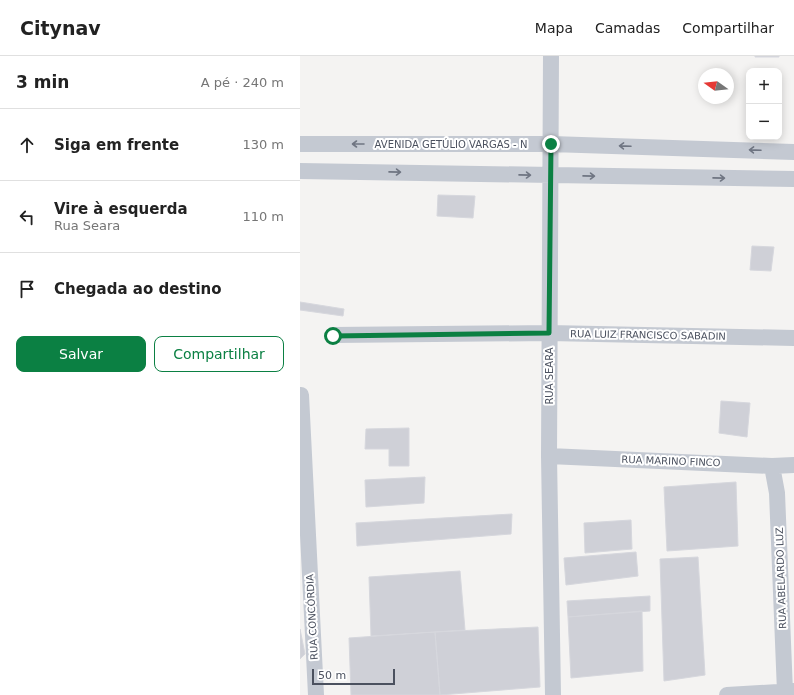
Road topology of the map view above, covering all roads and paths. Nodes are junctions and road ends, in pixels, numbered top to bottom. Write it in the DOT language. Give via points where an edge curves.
graph roads {
  1 [pos="551,56"];
  2 [pos="300,144"];
  3 [pos="551,144"];
  4 [pos="794,152"];
  5 [pos="300,170"];
  6 [pos="550,175"];
  7 [pos="794,179"];
  8 [pos="549,333"];
  9 [pos="333,336"];
  10 [pos="794,338"];
  11 [pos="301,395"];
  12 [pos="549,456"];
  13 [pos="794,465"];
  14 [pos="772,466"];
  15 [pos="781,693"];
  16 [pos="316,695"];
  17 [pos="553,695"];
  18 [pos="727,695"];
  1 -- 3 [label="street, RUA SEARA"];
  3 -- 2 [label="street, AVENIDA GETÚLIO VARGAS - N, one-way"];
  4 -- 3 [label="street, AVENIDA GETÚLIO VARGAS - N, one-way"];
  3 -- 6 [label="street, RUA SEARA"];
  5 -- 6 [label="street, one-way"];
  6 -- 7 [label="street, one-way"];
  6 -- 8 [label="street, RUA SEARA"];
  8 -- 9 [label="street, RUA LUIZ FRANCISCO SABADIN"];
  8 -- 10 [label="street, RUA LUIZ FRANCISCO SABADIN"];
  8 -- 12 [label="street, RUA SEARA"];
  11 -- 16 [label="street, RUA CONCÓRDIA"];
  12 -- 14 [label="street, RUA MARINO FINCO"];
  12 -- 17 [label="street, RUA SEARA"];
  13 -- 14 [label="street, RUA MARINO FINCO"];
  14 -- 15 [label="street, RUA ABELARDO LUZ" via="777,493"];
  15 -- 18 [label="street"];
}
